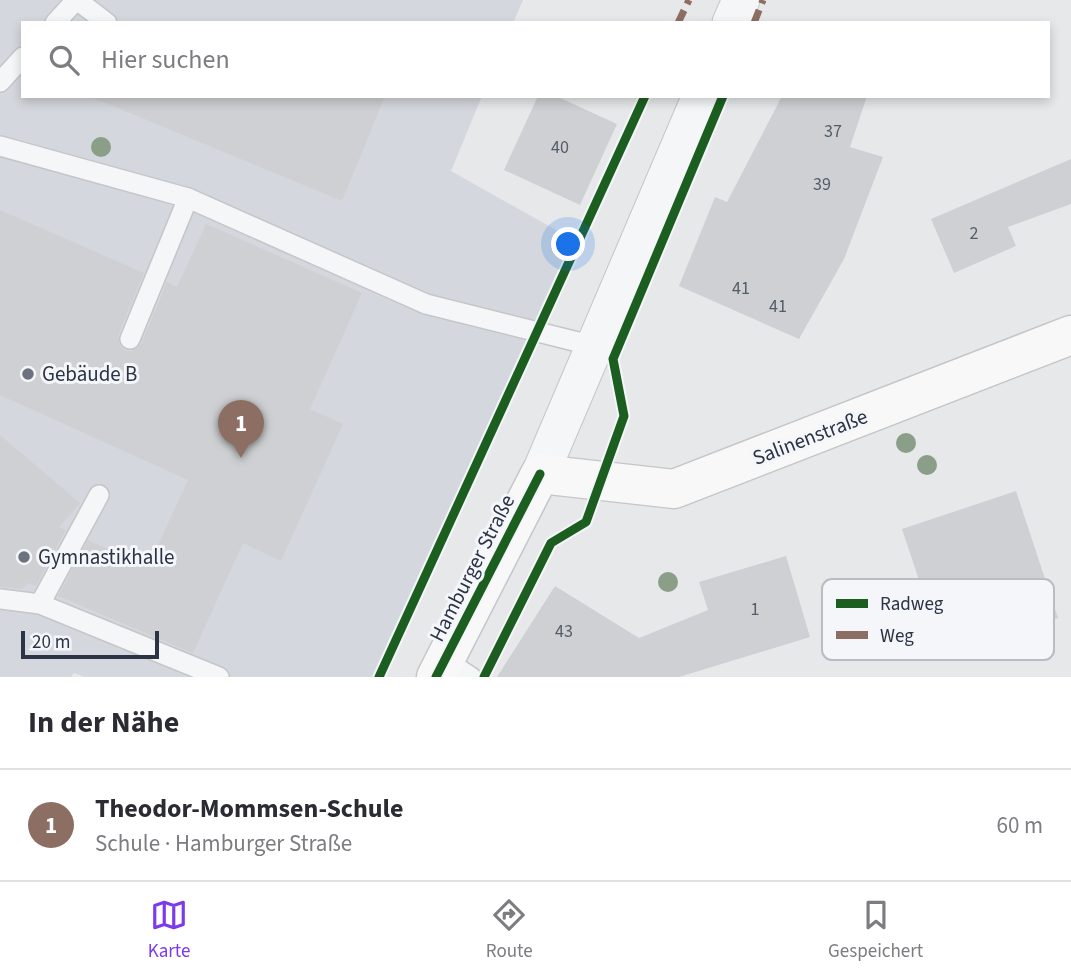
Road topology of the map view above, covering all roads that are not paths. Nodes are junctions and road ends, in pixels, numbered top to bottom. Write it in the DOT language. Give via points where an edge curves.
graph roads {
  1 [pos="77,0"];
  2 [pos="741,0"];
  3 [pos="57,21"];
  4 [pos="104,21"];
  5 [pos="733,21"];
  6 [pos="21,59"];
  7 [pos="0,82"];
  8 [pos="700,98"];
  9 [pos="0,146"];
  10 [pos="188,198"];
  11 [pos="1071,335"];
  12 [pos="130,339"];
  13 [pos="594,346"];
  14 [pos="540,474"];
  15 [pos="99,495"];
  16 [pos="0,599"];
  17 [pos="40,604"];
  18 [pos="450,671"];
  19 [pos="219,677"];
  1 -- 3 [label="lane"];
  1 -- 4 [label="lane"];
  2 -- 5 [label="street"];
  6 -- 7 [label="lane"];
  8 -- 13 [label="street, Hamburger Straße"];
  9 -- 10 [label="lane"];
  10 -- 12 [label="lane"];
  10 -- 13 [label="lane" via="426,304"];
  11 -- 14 [label="street, Salinenstraße" via="674,489"];
  13 -- 14 [label="street, Hamburger Straße"];
  14 -- 18 [label="street, Hamburger Straße"];
  15 -- 17 [label="lane"];
  16 -- 17 [label="lane"];
  17 -- 19 [label="lane"];
}
